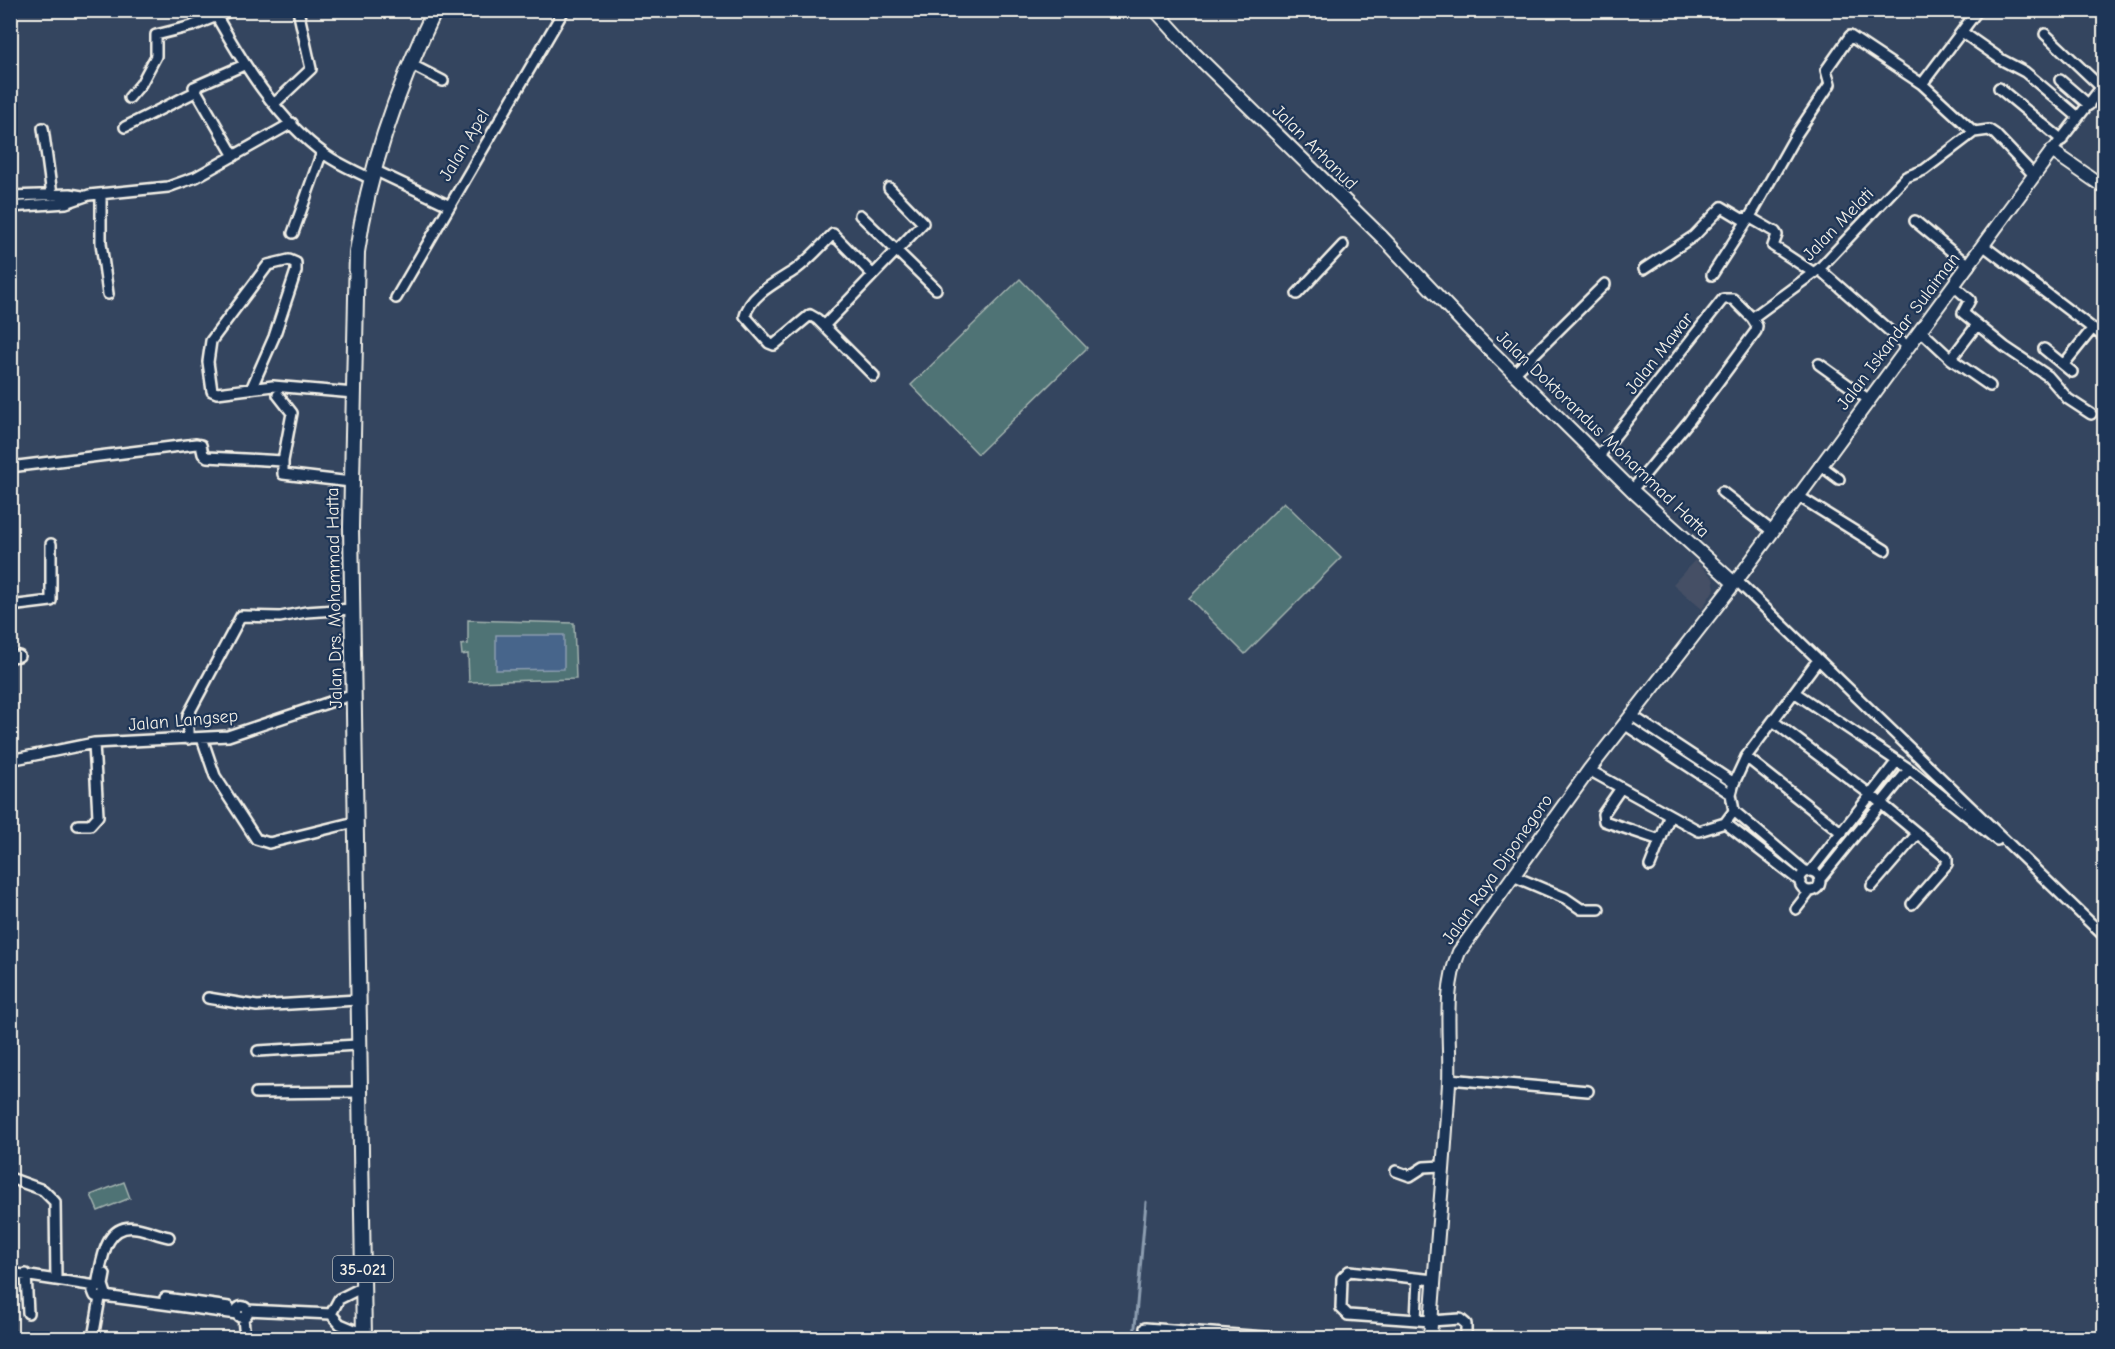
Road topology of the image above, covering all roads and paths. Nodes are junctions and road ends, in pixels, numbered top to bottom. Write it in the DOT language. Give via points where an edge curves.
graph roads {
  1 [pos="232,10"];
  2 [pos="298,10"];
  3 [pos="435,10"];
  4 [pos="564,10"];
  5 [pos="1155,10"];
  6 [pos="1978,10"];
  7 [pos="215,14"];
  8 [pos="1962,32"];
  9 [pos="2045,34"];
  10 [pos="411,64"];
  11 [pos="244,65"];
  12 [pos="2060,80"];
  13 [pos="443,81"];
  14 [pos="1922,84"];
  15 [pos="2103,86"];
  16 [pos="1999,88"];
  17 [pos="195,92"];
  18 [pos="129,98"];
  19 [pos="275,103"];
  20 [pos="2089,105"];
  21 [pos="2078,117"];
  22 [pos="292,123"];
  23 [pos="124,126"];
  24 [pos="43,128"];
  25 [pos="1974,132"];
  26 [pos="2062,140"];
  27 [pos="2052,151"];
  28 [pos="324,154"];
  29 [pos="234,156"];
  30 [pos="373,174"];
  31 [pos="2033,174"];
  32 [pos="2104,187"];
  33 [pos="889,188"];
  34 [pos="102,194"];
  35 [pos="52,195"];
  36 [pos="10,196"];
  37 [pos="84,197"];
  38 [pos="448,205"];
  39 [pos="10,207"];
  40 [pos="860,215"];
  41 [pos="1749,216"];
  42 [pos="1915,221"];
  43 [pos="293,233"];
  44 [pos="1343,244"];
  45 [pos="1984,246"];
  46 [pos="896,251"];
  47 [pos="1969,266"];
  48 [pos="1644,269"];
  49 [pos="1817,271"];
  50 [pos="873,275"];
  51 [pos="1712,275"];
  52 [pos="1605,284"];
  53 [pos="1954,286"];
  54 [pos="936,289"];
  55 [pos="108,294"];
  56 [pos="1297,294"];
  57 [pos="396,298"];
  58 [pos="1449,309"];
  59 [pos="1752,318"];
  60 [pos="824,326"];
  61 [pos="1977,326"];
  62 [pos="2093,328"];
  63 [pos="1920,330"];
  64 [pos="2104,337"];
  65 [pos="1908,347"];
  66 [pos="2044,349"];
  67 [pos="1951,359"];
  68 [pos="1819,364"];
  69 [pos="2064,364"];
  70 [pos="2072,372"];
  71 [pos="1515,373"];
  72 [pos="874,376"];
  73 [pos="1990,386"];
  74 [pos="256,387"];
  75 [pos="354,393"];
  76 [pos="278,395"];
  77 [pos="1869,400"];
  78 [pos="2091,414"];
  79 [pos="1599,456"];
  80 [pos="283,461"];
  81 [pos="1820,465"];
  82 [pos="10,467"];
  83 [pos="1839,479"];
  84 [pos="351,482"];
  85 [pos="1632,489"];
  86 [pos="1722,492"];
  87 [pos="1798,496"];
  88 [pos="1772,531"];
  89 [pos="51,544"];
  90 [pos="1885,550"];
  91 [pos="1735,581"];
  92 [pos="10,606"];
  93 [pos="352,609"];
  94 [pos="1815,664"];
  95 [pos="1794,692"];
  96 [pos="354,694"];
  97 [pos="1627,720"];
  98 [pos="1773,721"];
  99 [pos="202,738"];
  100 [pos="188,739"];
  101 [pos="94,743"];
  102 [pos="1746,757"];
  103 [pos="10,760"];
  104 [pos="1897,761"];
  105 [pos="1910,769"];
  106 [pos="1589,770"];
  107 [pos="1721,774"];
  108 [pos="1715,783"];
  109 [pos="1734,783"];
  110 [pos="1621,788"];
  111 [pos="1731,794"];
  112 [pos="1871,795"];
  113 [pos="1881,803"];
  114 [pos="1734,811"];
  115 [pos="1670,815"];
  116 [pos="355,822"];
  117 [pos="1725,823"];
  118 [pos="78,825"];
  119 [pos="1842,833"];
  120 [pos="1917,834"];
  121 [pos="1660,840"];
  122 [pos="1997,840"];
  123 [pos="1650,866"];
  124 [pos="1808,872"];
  125 [pos="1513,876"];
  126 [pos="1820,879"];
  127 [pos="1801,882"];
  128 [pos="1872,886"];
  129 [pos="1810,891"];
  130 [pos="1912,904"];
  131 [pos="1599,909"];
  132 [pos="1796,909"];
  133 [pos="2104,936"];
  134 [pos="208,998"];
  135 [pos="357,1000"];
  136 [pos="357,1046"];
  137 [pos="258,1051"];
  138 [pos="1449,1079"];
  139 [pos="1588,1091"];
  140 [pos="359,1092"];
  141 [pos="256,1093"];
  142 [pos="1442,1166"];
  143 [pos="1396,1171"];
  144 [pos="10,1178"];
  145 [pos="169,1237"];
  146 [pos="10,1273"];
  147 [pos="26,1274"];
  148 [pos="1418,1278"];
  149 [pos="59,1279"];
  150 [pos="1434,1280"];
  151 [pos="363,1287"];
  152 [pos="101,1290"];
  153 [pos="28,1313"];
  154 [pos="242,1313"];
  155 [pos="331,1314"];
  156 [pos="1416,1319"];
  157 [pos="1431,1321"];
  158 [pos="1145,1328"];
  159 [pos="364,1336"];
  160 [pos="93,1338"];
  161 [pos="245,1338"];
  162 [pos="1280,1338"];
  163 [pos="1430,1338"];
  164 [pos="1466,1338"];
  1 -- 7 [label="street"];
  2 -- 19 [label="street" via="311,69"];
  3 -- 10 [label="main road, Jalan Drs. Mohammad Hatta"];
  4 -- 38 [label="street, Jalan Apel"];
  5 -- 58 [label="street, Jalan Arhanud"];
  6 -- 8 [label="street"];
  7 -- 11 [label="street"];
  7 -- 18 [label="street" via="156,35 156,56"];
  8 -- 14 [label="street"];
  8 -- 21 [label="street" via="2025,72"];
  9 -- 15 [label="street"];
  10 -- 13 [label="street"];
  10 -- 30 [label="main road, Jalan Drs. Mohammad Hatta"];
  11 -- 17 [label="street" via="195,84"];
  11 -- 19 [label="street"];
  12 -- 20 [label="street"];
  14 -- 25 [label="street"];
  14 -- 41 [label="street" via="1849,36 1826,70 1830,84"];
  15 -- 20 [label="street"];
  16 -- 26 [label="street"];
  17 -- 23 [label="street"];
  17 -- 29 [label="street"];
  19 -- 22 [label="street"];
  20 -- 21 [label="street"];
  21 -- 26 [label="street"];
  22 -- 28 [label="street"];
  22 -- 29 [label="street"];
  24 -- 35 [label="street"];
  25 -- 31 [label="street" via="1989,130 1995,134"];
  25 -- 49 [label="street, Jalan Melati" via="1924,170 1906,177"];
  26 -- 27 [label="street"];
  27 -- 31 [label="street, Jalan Iskandar Sulaiman"];
  27 -- 32 [label="street"];
  28 -- 30 [label="street"];
  28 -- 43 [label="street"];
  29 -- 34 [label="street" via="168,187"];
  30 -- 38 [label="street"];
  30 -- 75 [label="main road, Jalan Drs. Mohammad Hatta" via="357,252"];
  31 -- 45 [label="street, Jalan Iskandar Sulaiman"];
  33 -- 46 [label="street" via="923,223"];
  34 -- 37 [label="street"];
  34 -- 55 [label="street" via="101,243"];
  35 -- 36 [label="street"];
  35 -- 37 [label="street"];
  37 -- 39 [label="street"];
  38 -- 57 [label="street, Jalan Apel"];
  40 -- 46 [label="street"];
  41 -- 48 [label="street" via="1742,219 1722,207 1694,236"];
  41 -- 49 [label="street" via="1776,234 1773,246"];
  41 -- 51 [label="street"];
  42 -- 47 [label="street"];
  44 -- 56 [label="street"];
  45 -- 47 [label="street, Jalan Iskandar Sulaiman"];
  45 -- 62 [label="street"];
  46 -- 50 [label="street"];
  46 -- 54 [label="street"];
  47 -- 53 [label="street, Jalan Iskandar Sulaiman"];
  49 -- 59 [label="street, Jalan Melati"];
  49 -- 65 [label="street"];
  50 -- 60 [label="street"];
  50 -- 60 [label="street" via="833,234 794,271 774,282 745,312 746,318 774,345 810,315"];
  52 -- 71 [label="street"];
  53 -- 61 [label="street" via="1970,300 1962,312"];
  53 -- 63 [label="street, Jalan Iskandar Sulaiman"];
  58 -- 71 [label="street, Jalan Doktorandus Mohammad Hatta"];
  59 -- 79 [label="street, Jalan Mawar" via="1733,299 1724,299"];
  59 -- 85 [label="street" via="1756,331"];
  60 -- 72 [label="street"];
  61 -- 67 [label="street"];
  61 -- 78 [label="street" via="2048,376 2068,399"];
  62 -- 64 [label="street"];
  62 -- 69 [label="street"];
  63 -- 65 [label="street, Jalan Iskandar Sulaiman"];
  63 -- 67 [label="street"];
  65 -- 77 [label="street, Jalan Iskandar Sulaiman"];
  66 -- 69 [label="street"];
  67 -- 73 [label="street"];
  68 -- 77 [label="street"];
  69 -- 70 [label="street"];
  71 -- 79 [label="street, Jalan Doktorandus Mohammad Hatta"];
  74 -- 74 [label="street" via="212,391 209,344 268,265 294,261 297,267"];
  74 -- 75 [label="street"];
  75 -- 84 [label="main road, Jalan Drs. Mohammad Hatta"];
  76 -- 80 [label="street" via="292,413"];
  77 -- 81 [label="street, Jalan Iskandar Sulaiman"];
  79 -- 85 [label="street, Jalan Doktorandus Mohammad Hatta"];
  80 -- 82 [label="street" via="207,457 203,447 196,444"];
  80 -- 84 [label="street" via="283,474"];
  81 -- 83 [label="street"];
  81 -- 87 [label="street, Jalan Iskandar Sulaiman"];
  84 -- 93 [label="main road, Jalan Drs. Mohammad Hatta"];
  85 -- 91 [label="street, Jalan Doktorandus Mohammad Hatta"];
  86 -- 88 [label="street"];
  87 -- 88 [label="street, Jalan Iskandar Sulaiman"];
  87 -- 90 [label="street"];
  88 -- 91 [label="street, Jalan Iskandar Sulaiman"];
  89 -- 92 [label="street" via="51,601"];
  91 -- 97 [label="street, Jalan Raya Diponegoro"];
  91 -- 133 [label="street"];
  93 -- 96 [label="main road, Jalan Drs. Mohammad Hatta"];
  93 -- 100 [label="street" via="280,617 241,616 188,715"];
  94 -- 95 [label="street"];
  95 -- 98 [label="street"];
  95 -- 104 [label="street"];
  96 -- 99 [label="street, Jalan Langsep" via="245,732"];
  96 -- 116 [label="main road, Jalan Drs. Mohammad Hatta"];
  97 -- 106 [label="street, Jalan Raya Diponegoro"];
  97 -- 107 [label="street"];
  97 -- 108 [label="street"];
  98 -- 102 [label="street"];
  98 -- 112 [label="street"];
  99 -- 100 [label="street, Jalan Langsep"];
  99 -- 116 [label="street" via="214,776 255,839 269,843"];
  100 -- 101 [label="street, Jalan Langsep"];
  101 -- 103 [label="street, Jalan Langsep"];
  101 -- 118 [label="street" via="98,816 90,825"];
  102 -- 109 [label="street"];
  102 -- 119 [label="street"];
  104 -- 105 [label="street"];
  104 -- 112 [label="street"];
  105 -- 113 [label="street"];
  105 -- 122 [label="street"];
  106 -- 110 [label="street"];
  106 -- 125 [label="street, Jalan Raya Diponegoro"];
  107 -- 108 [label="street"];
  107 -- 109 [label="street"];
  108 -- 111 [label="street"];
  109 -- 111 [label="street"];
  110 -- 115 [label="street"];
  110 -- 121 [label="street" via="1603,814 1604,821"];
  111 -- 114 [label="street"];
  112 -- 113 [label="street"];
  112 -- 119 [label="street"];
  113 -- 120 [label="street"];
  113 -- 126 [label="street"];
  114 -- 117 [label="street"];
  114 -- 124 [label="street"];
  115 -- 117 [label="street" via="1699,831"];
  115 -- 121 [label="street"];
  116 -- 135 [label="main road, Jalan Drs. Mohammad Hatta"];
  117 -- 127 [label="street"];
  119 -- 124 [label="street"];
  120 -- 128 [label="street"];
  120 -- 130 [label="street" via="1948,861"];
  121 -- 123 [label="street"];
  124 -- 126 [label="street" via="1817,873"];
  124 -- 127 [label="street"];
  125 -- 131 [label="street" via="1581,909"];
  125 -- 138 [label="street, Jalan Raya Diponegoro" via="1456,960 1449,1007"];
  126 -- 129 [label="street" via="1816,889"];
  127 -- 129 [label="street"];
  129 -- 132 [label="street"];
  134 -- 135 [label="street" via="256,1006"];
  135 -- 136 [label="main road, Jalan Drs. Mohammad Hatta"];
  136 -- 137 [label="street"];
  136 -- 140 [label="main road, Jalan Drs. Mohammad Hatta"];
  138 -- 139 [label="street"];
  138 -- 142 [label="street, Jalan Raya Diponegoro"];
  140 -- 141 [label="street"];
  140 -- 151 [label="main road, Jalan Drs. Mohammad Hatta / 35-021"];
  142 -- 143 [label="street" via="1424,1167 1410,1176"];
  142 -- 150 [label="street, Jalan Raya Diponegoro"];
  144 -- 149 [label="street" via="43,1190 55,1202"];
  145 -- 152 [label="street" via="130,1227 111,1237"];
  146 -- 147 [label="street"];
  147 -- 149 [label="street"];
  147 -- 153 [label="street"];
  148 -- 150 [label="street"];
  148 -- 156 [label="street"];
  148 -- 156 [label="street" via="1349,1271 1342,1278 1341,1308 1348,1315"];
  149 -- 152 [label="street"];
  150 -- 157 [label="street, Jalan Raya Diponegoro"];
  151 -- 155 [label="street" via="339,1299"];
  151 -- 159 [label="main road, 35-021"];
  152 -- 154 [label="street"];
  152 -- 160 [label="street"];
  154 -- 155 [label="street"];
  154 -- 161 [label="street"];
  155 -- 159 [label="street" via="340,1324"];
  156 -- 157 [label="street"];
  157 -- 163 [label="street, Jalan Raya Diponegoro"];
  157 -- 164 [label="street" via="1460,1319 1466,1324"];
  158 -- 162 [label="street"];
}
